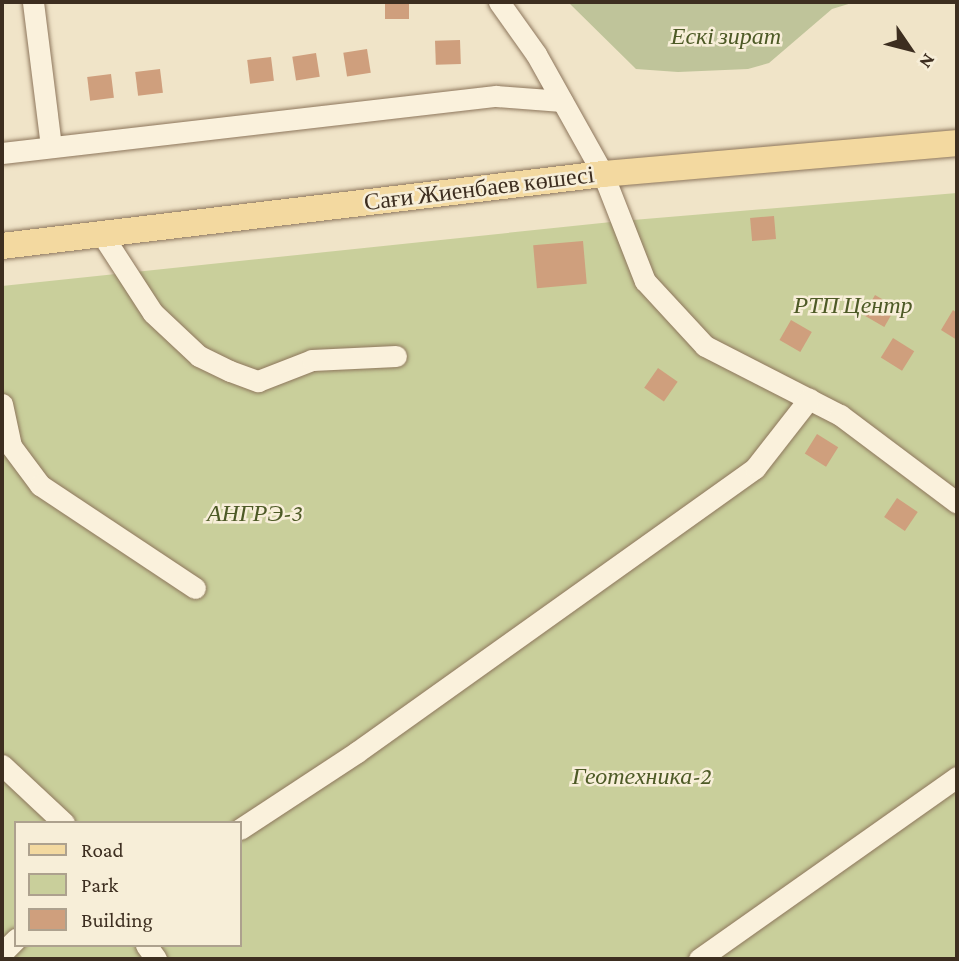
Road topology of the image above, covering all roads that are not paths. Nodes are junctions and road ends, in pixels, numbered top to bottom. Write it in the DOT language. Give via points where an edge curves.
graph roads {
  1 [pos="33,2"];
  2 [pos="499,2"];
  3 [pos="562,101"];
  4 [pos="957,142"];
  5 [pos="51,147"];
  6 [pos="2,153"];
  7 [pos="603,174"];
  8 [pos="101,233"];
  9 [pos="2,246"];
  10 [pos="396,356"];
  11 [pos="809,399"];
  12 [pos="2,404"];
  13 [pos="957,503"];
  14 [pos="195,588"];
  15 [pos="2,765"];
  16 [pos="957,777"];
  17 [pos="62,821"];
  18 [pos="242,828"];
  19 [pos="699,959"];
  1 -- 5 [label="street"];
  2 -- 3 [label="street"];
  3 -- 5 [label="street" via="496,96"];
  3 -- 7 [label="street"];
  4 -- 7 [label="main road, Сағи Жиенбаев көшесі"];
  5 -- 6 [label="street"];
  7 -- 8 [label="main road, Сағи Жиенбаев көшесі"];
  7 -- 11 [label="street" via="645,281 705,346"];
  8 -- 9 [label="main road, Сағи Жиенбаев көшесі"];
  8 -- 10 [label="street" via="153,313 199,356 230,371 258,380 312,360"];
  11 -- 13 [label="street" via="840,415"];
  11 -- 18 [label="street" via="755,468"];
  12 -- 14 [label="street" via="11,446 40,485"];
  15 -- 17 [label="street"];
  16 -- 19 [label="street"];
}
